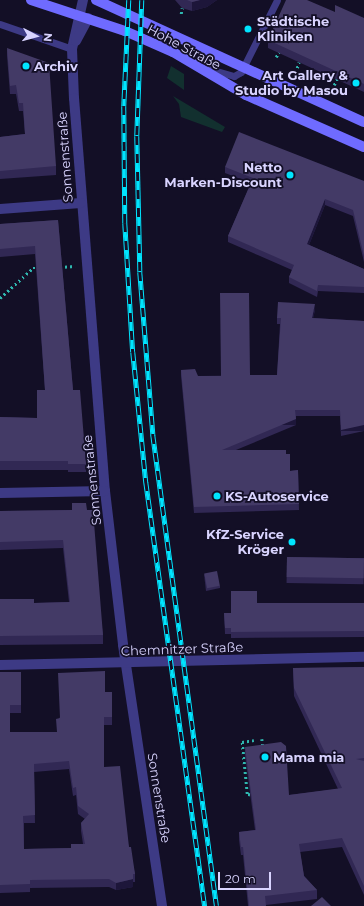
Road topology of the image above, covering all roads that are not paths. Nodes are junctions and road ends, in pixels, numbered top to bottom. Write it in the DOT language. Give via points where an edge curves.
graph roads {
  1 [pos="31,0"];
  2 [pos="83,0"];
  3 [pos="96,0"];
  4 [pos="276,0"];
  5 [pos="78,15"];
  6 [pos="88,18"];
  7 [pos="0,24"];
  8 [pos="72,50"];
  9 [pos="193,64"];
  10 [pos="245,66"];
  11 [pos="364,122"];
  12 [pos="364,147"];
  13 [pos="81,203"];
  14 [pos="0,209"];
  15 [pos="105,491"];
  16 [pos="0,493"];
  17 [pos="364,657"];
  18 [pos="126,664"];
  19 [pos="0,665"];
  20 [pos="162,906"];
  1 -- 5 [label="main road, Hohe Straße"];
  2 -- 5 [label="street, Sonnenstraße"];
  3 -- 10 [label="main road, Hohe Straße"];
  4 -- 10 [label="lane"];
  5 -- 6 [label="main road, Hohe Straße"];
  5 -- 8 [label="street, Sonnenstraße"];
  6 -- 8 [label="street, Sonnenstraße"];
  6 -- 9 [label="main road, Hohe Straße" via="125,31"];
  7 -- 8 [label="lane"];
  8 -- 13 [label="street, Sonnenstraße"];
  9 -- 10 [label="lane" via="234,76"];
  9 -- 12 [label="main road, Hohe Straße" via="246,94"];
  10 -- 11 [label="main road, Hohe Straße"];
  13 -- 14 [label="street"];
  13 -- 15 [label="street, Sonnenstraße"];
  15 -- 16 [label="street"];
  15 -- 18 [label="street, Sonnenstraße"];
  17 -- 18 [label="street, Chemnitzer Straße"];
  18 -- 19 [label="street, Chemnitzer Straße"];
  18 -- 20 [label="street, Sonnenstraße"];
}
